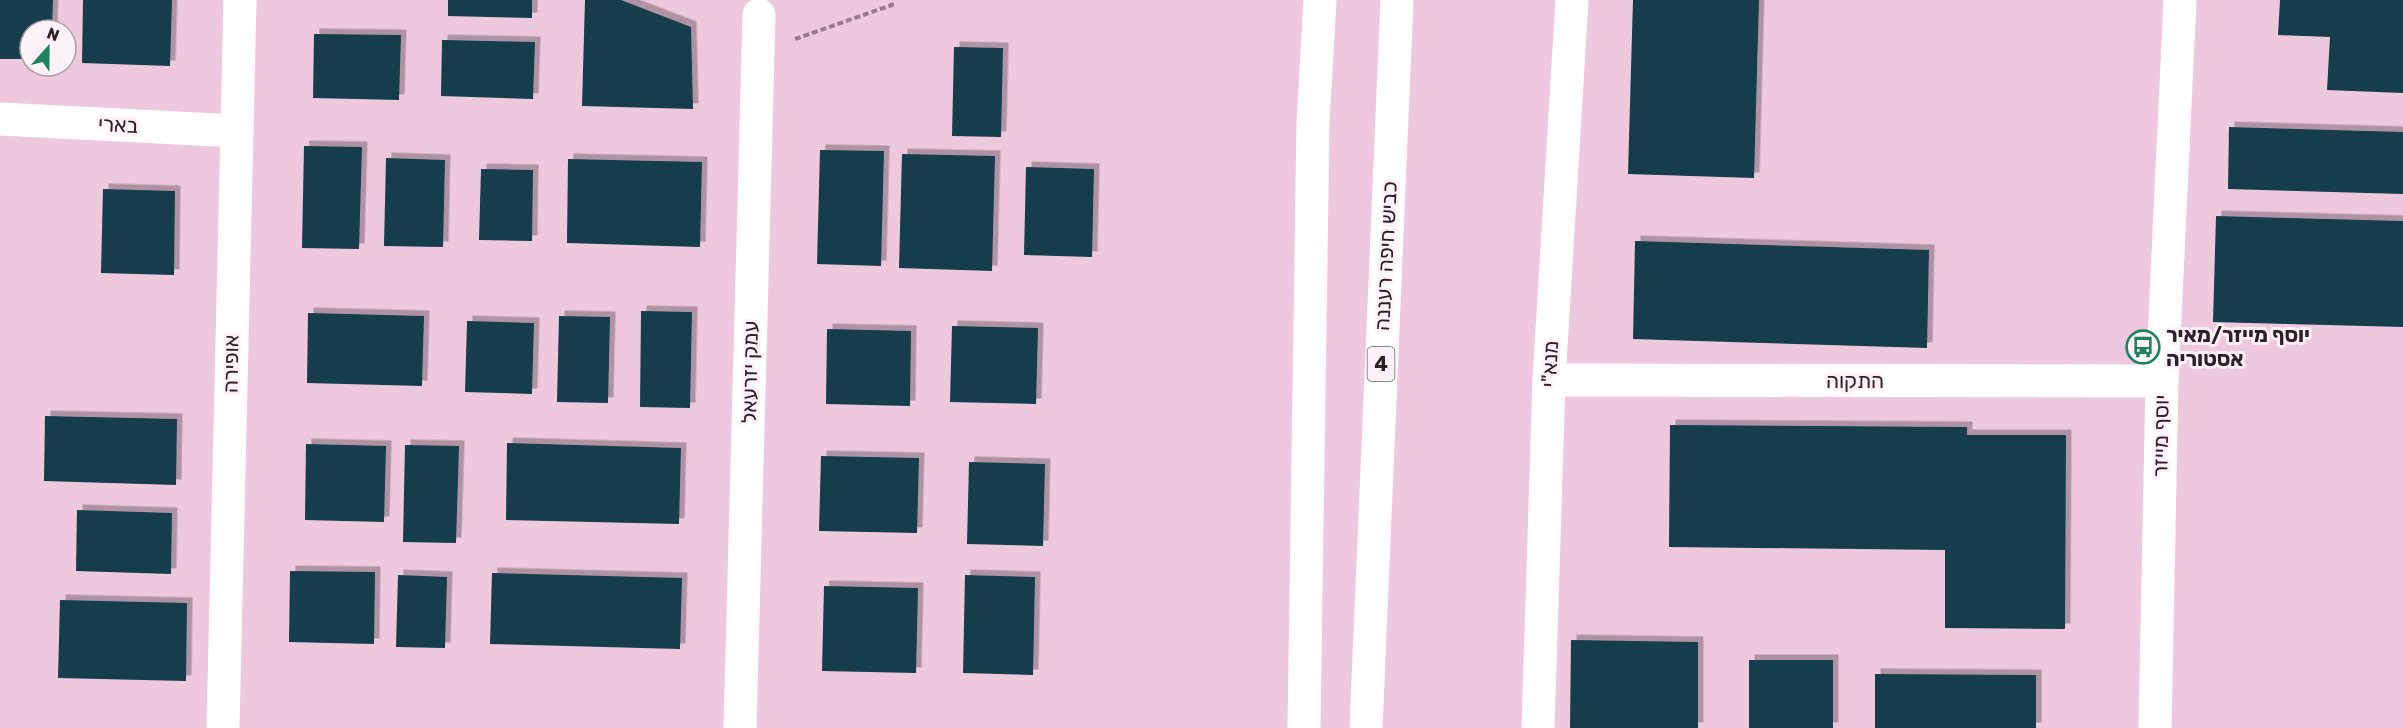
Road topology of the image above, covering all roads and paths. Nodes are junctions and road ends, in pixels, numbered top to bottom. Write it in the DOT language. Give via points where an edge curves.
graph roads {
  1 [pos="240,0"];
  2 [pos="892,0"];
  3 [pos="1320,0"];
  4 [pos="1397,0"];
  5 [pos="1572,0"];
  6 [pos="2180,0"];
  7 [pos="759,15"];
  8 [pos="758,53"];
  9 [pos="0,119"];
  10 [pos="237,131"];
  11 [pos="1549,381"];
  12 [pos="2162,381"];
  13 [pos="223,728"];
  14 [pos="740,728"];
  15 [pos="1304,728"];
  16 [pos="1366,728"];
  17 [pos="1538,728"];
  18 [pos="2155,728"];
  1 -- 10 [label="main road, אופירה"];
  2 -- 8 [label="path" via="892,4"];
  3 -- 15 [label="main road" via="1313,122"];
  4 -- 16 [label="main road, כביש חיפה רעננה / 4"];
  5 -- 11 [label="main road, מנא\"י"];
  6 -- 12 [label="main road, יוסף מייזר"];
  7 -- 8 [label="main road, עמק יזרעאל"];
  8 -- 14 [label="main road, עמק יזרעאל"];
  9 -- 10 [label="main road, בארי"];
  10 -- 13 [label="main road, אופירה"];
  11 -- 12 [label="main road, התקוה"];
  11 -- 17 [label="main road, מנא\"י"];
  12 -- 18 [label="main road, יוסף מייזר"];
}
